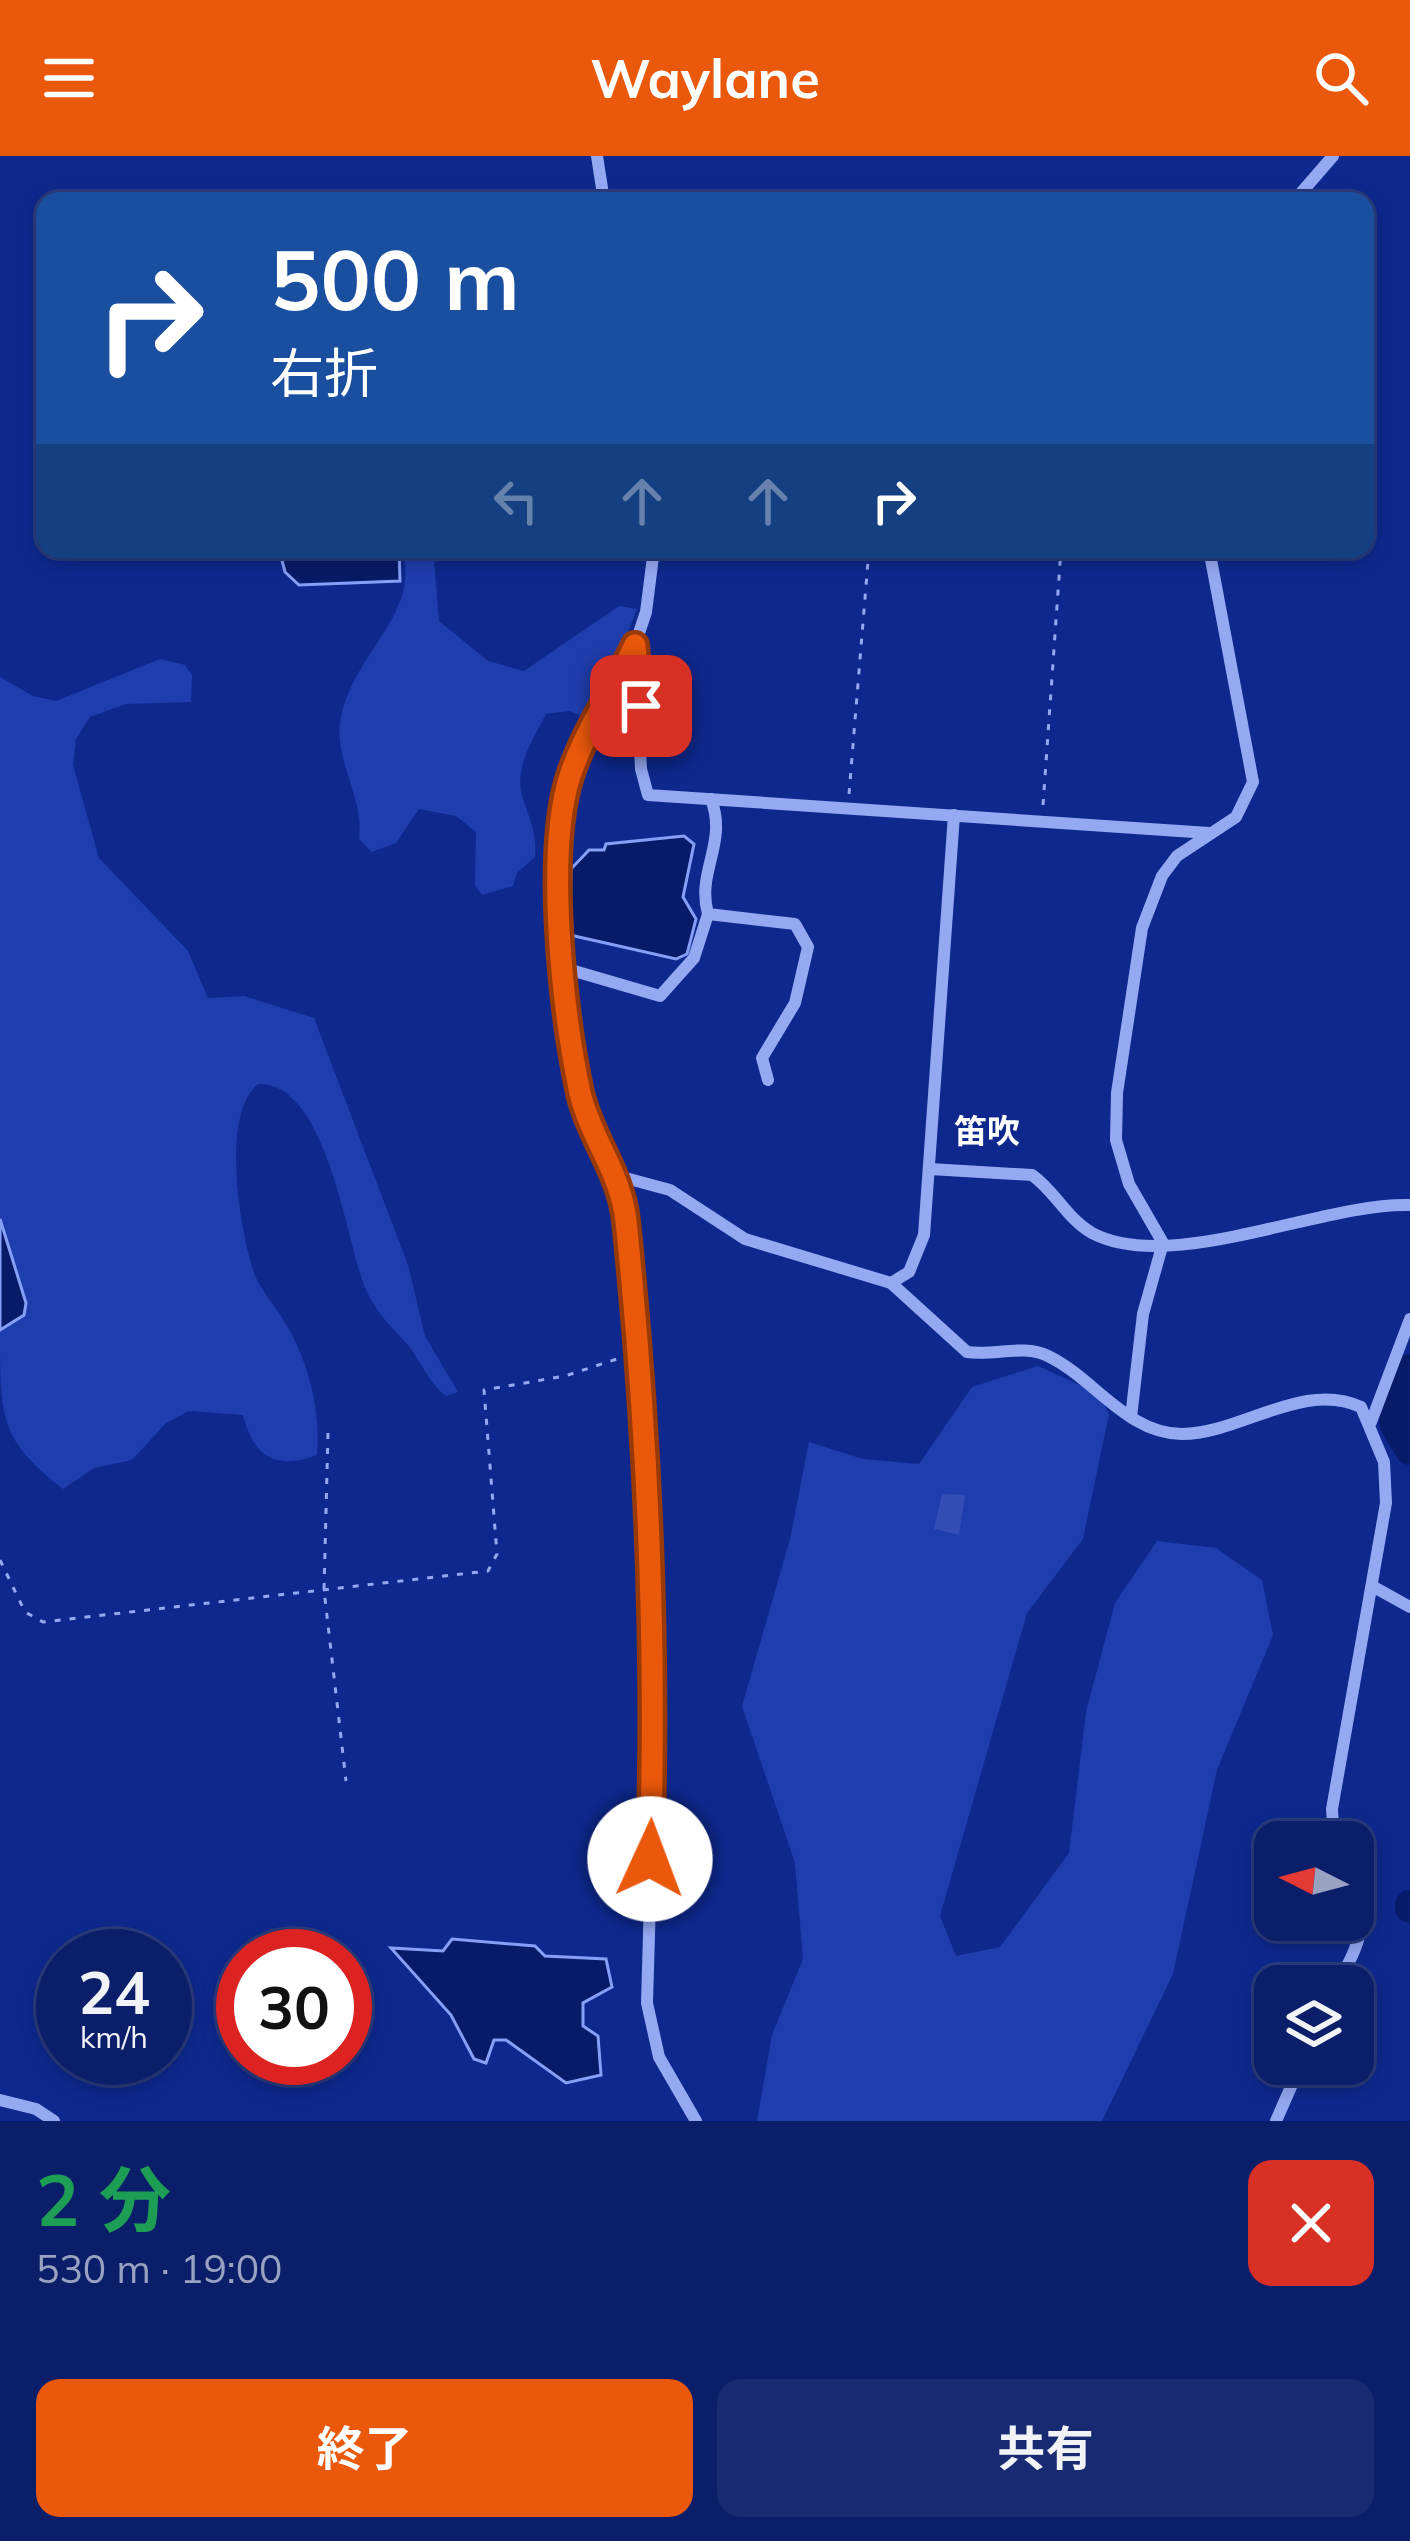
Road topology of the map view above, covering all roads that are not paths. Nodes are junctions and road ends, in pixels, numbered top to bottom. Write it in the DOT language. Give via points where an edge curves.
graph roads {
  1 [pos="597,156"];
  2 [pos="1333,156"];
  3 [pos="603,192"];
  4 [pos="1302,192"];
  5 [pos="653,558"];
  6 [pos="1211,558"];
  7 [pos="635,645"];
  8 [pos="711,799"];
  9 [pos="954,815"];
  10 [pos="1210,833"];
  11 [pos="708,914"];
  12 [pos="564,968"];
  13 [pos="768,1080"];
  14 [pos="930,1168"];
  15 [pos="617,1176"];
  16 [pos="1410,1205"];
  17 [pos="1163,1243"];
  18 [pos="891,1283"];
  19 [pos="1410,1319"];
  20 [pos="1130,1418"];
  21 [pos="1371,1422"];
  22 [pos="1372,1586"];
  23 [pos="1410,1606"];
  24 [pos="1333,1821"];
  25 [pos="1292,2085"];
  26 [pos="0,2100"];
  27 [pos="54,2121"];
  28 [pos="696,2121"];
  29 [pos="1276,2121"];
  1 -- 3 [label="street"];
  2 -- 4 [label="street"];
  5 -- 7 [label="street"];
  6 -- 10 [label="street" via="1253,782 1236,818"];
  7 -- 8 [label="street" via="648,795"];
  7 -- 12 [label="street" via="568,783"];
  8 -- 9 [label="street"];
  8 -- 11 [label="street" via="721,824 703,894"];
  9 -- 10 [label="street"];
  9 -- 14 [label="street"];
  10 -- 17 [label="street" via="1177,856 1150,899 1117,1093 1120,1164"];
  11 -- 12 [label="street" via="694,958 659,996"];
  11 -- 13 [label="street" via="781,920 803,932 808,947 795,1003 762,1058"];
  12 -- 15 [label="street" via="581,1097"];
  14 -- 17 [label="street" via="1032,1175 1090,1232 1134,1246"];
  14 -- 18 [label="street" via="920,1247 909,1272"];
  15 -- 18 [label="street" via="670,1190 745,1239"];
  15 -- 28 [label="street" via="636,1353 655,1727 647,2003 659,2057"];
  16 -- 17 [label="street"];
  17 -- 20 [label="street" via="1142,1314"];
  18 -- 20 [label="street" via="953,1344 1052,1358"];
  19 -- 21 [label="street"];
  20 -- 21 [label="street" via="1191,1433 1334,1400 1361,1407"];
  21 -- 22 [label="street" via="1387,1480"];
  22 -- 23 [label="street"];
  22 -- 24 [label="street"];
  25 -- 29 [label="street"];
  26 -- 27 [label="street"];
}
